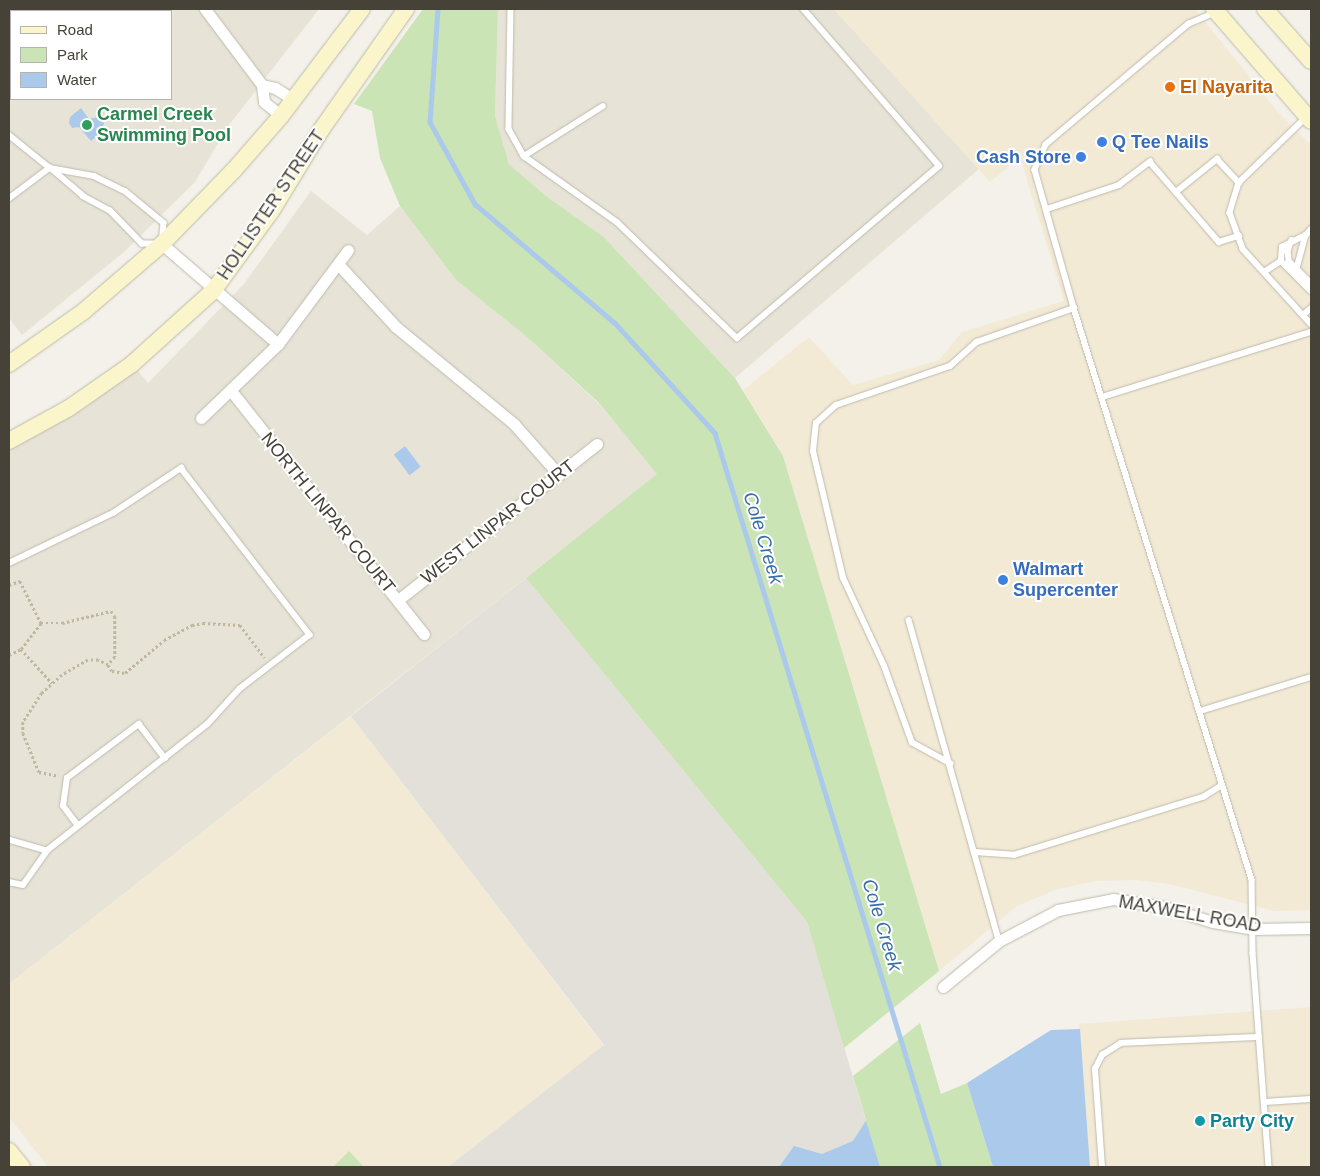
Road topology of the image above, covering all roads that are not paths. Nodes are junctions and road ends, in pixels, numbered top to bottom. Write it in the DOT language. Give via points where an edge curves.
graph roads {
  1 [pos="205,9"];
  2 [pos="362,9"];
  3 [pos="511,9"];
  4 [pos="803,9"];
  5 [pos="1265,9"];
  6 [pos="1215,10"];
  7 [pos="404,11"];
  8 [pos="1311,61"];
  9 [pos="262,85"];
  10 [pos="294,100"];
  11 [pos="603,106"];
  12 [pos="281,116"];
  13 [pos="1310,116"];
  14 [pos="9,135"];
  15 [pos="524,156"];
  16 [pos="50,168"];
  17 [pos="1239,183"];
  18 [pos="1176,192"];
  19 [pos="9,200"];
  20 [pos="1047,209"];
  21 [pos="1311,229"];
  22 [pos="1239,236"];
  23 [pos="1306,236"];
  24 [pos="1292,240"];
  25 [pos="162,244"];
  26 [pos="348,250"];
  27 [pos="1281,262"];
  28 [pos="338,264"];
  29 [pos="1297,269"];
  30 [pos="1264,272"];
  31 [pos="1311,284"];
  32 [pos="213,290"];
  33 [pos="1311,291"];
  34 [pos="1074,308"];
  35 [pos="1311,308"];
  36 [pos="1303,315"];
  37 [pos="1311,324"];
  38 [pos="1311,332"];
  39 [pos="278,344"];
  40 [pos="9,364"];
  41 [pos="232,392"];
  42 [pos="1102,397"];
  43 [pos="202,418"];
  44 [pos="9,441"];
  45 [pos="597,444"];
  46 [pos="559,474"];
  47 [pos="9,563"];
  48 [pos="398,600"];
  49 [pos="909,620"];
  50 [pos="424,634"];
  51 [pos="1311,677"];
  52 [pos="1200,711"];
  53 [pos="165,758"];
  54 [pos="950,764"];
  55 [pos="1222,785"];
  56 [pos="78,826"];
  57 [pos="9,840"];
  58 [pos="47,851"];
  59 [pos="975,852"];
  60 [pos="9,882"];
  61 [pos="1311,928"];
  62 [pos="1254,929"];
  63 [pos="999,941"];
  64 [pos="943,987"];
  65 [pos="1259,1037"];
  66 [pos="1311,1099"];
  67 [pos="1264,1102"];
  68 [pos="9,1150"];
  69 [pos="22,1167"];
  70 [pos="1102,1167"];
  71 [pos="1269,1167"];
  1 -- 9 [label="street"];
  2 -- 10 [label="main road"];
  3 -- 15 [label="lane" via="509,129"];
  4 -- 15 [label="lane" via="940,166 737,338 617,222"];
  5 -- 8 [label="main road"];
  6 -- 13 [label="main road"];
  6 -- 20 [label="lane" via="1189,24 1046,145 1035,170"];
  7 -- 32 [label="main road, HOLLISTER STREET" via="321,130 272,210"];
  9 -- 10 [label="street" via="275,88"];
  9 -- 12 [label="street" via="264,102"];
  10 -- 12 [label="main road"];
  11 -- 15 [label="lane"];
  12 -- 25 [label="main road"];
  13 -- 17 [label="lane"];
  14 -- 16 [label="lane"];
  16 -- 19 [label="lane"];
  16 -- 25 [label="lane" via="84,197 110,211 142,244"];
  16 -- 25 [label="lane" via="94,176 126,191 164,223"];
  17 -- 18 [label="lane" via="1217,159"];
  17 -- 22 [label="lane" via="1230,213"];
  18 -- 20 [label="lane" via="1150,162 1120,185"];
  18 -- 22 [label="lane" via="1219,242"];
  20 -- 34 [label="lane"];
  21 -- 23 [label="lane"];
  22 -- 30 [label="lane" via="1243,249"];
  23 -- 24 [label="lane"];
  23 -- 29 [label="lane"];
  24 -- 27 [label="lane" via="1282,247"];
  24 -- 29 [label="lane" via="1289,261"];
  25 -- 32 [label="street"];
  25 -- 40 [label="main road" via="84,311"];
  26 -- 28 [label="street"];
  27 -- 30 [label="lane"];
  27 -- 33 [label="lane"];
  28 -- 39 [label="street"];
  28 -- 46 [label="street" via="396,327 514,424"];
  29 -- 31 [label="lane"];
  30 -- 36 [label="lane"];
  32 -- 39 [label="street"];
  32 -- 44 [label="main road, HOLLISTER STREET" via="132,364 69,408"];
  34 -- 42 [label="lane"];
  34 -- 54 [label="lane" via="977,342 950,366 836,404 816,423 813,451 843,578 884,666 912,743"];
  35 -- 36 [label="lane"];
  36 -- 37 [label="lane"];
  38 -- 42 [label="lane"];
  39 -- 41 [label="street"];
  41 -- 43 [label="street"];
  41 -- 48 [label="street, NORTH LINPAR COURT"];
  42 -- 52 [label="lane"];
  45 -- 46 [label="street, WEST LINPAR COURT"];
  46 -- 48 [label="street, WEST LINPAR COURT"];
  47 -- 53 [label="lane" via="114,514 181,468 310,635 240,689 208,724"];
  48 -- 50 [label="street, NORTH LINPAR COURT"];
  49 -- 54 [label="lane"];
  51 -- 52 [label="lane"];
  52 -- 55 [label="lane"];
  53 -- 56 [label="lane"];
  53 -- 56 [label="lane" via="139,724 68,778 63,806"];
  54 -- 59 [label="lane"];
  55 -- 59 [label="lane" via="1203,797 1014,855"];
  55 -- 62 [label="lane" via="1252,880"];
  56 -- 58 [label="lane"];
  57 -- 58 [label="lane"];
  58 -- 60 [label="lane" via="23,886"];
  59 -- 63 [label="lane"];
  61 -- 62 [label="street, MAXWELL ROAD"];
  62 -- 63 [label="street, MAXWELL ROAD" via="1214,922 1164,907 1112,899 1058,910"];
  62 -- 65 [label="lane"];
  63 -- 64 [label="street, MAXWELL ROAD"];
  65 -- 67 [label="lane"];
  65 -- 70 [label="lane" via="1121,1043 1102,1055 1094,1069"];
  66 -- 67 [label="lane"];
  67 -- 71 [label="lane"];
  68 -- 69 [label="main road"];
}
